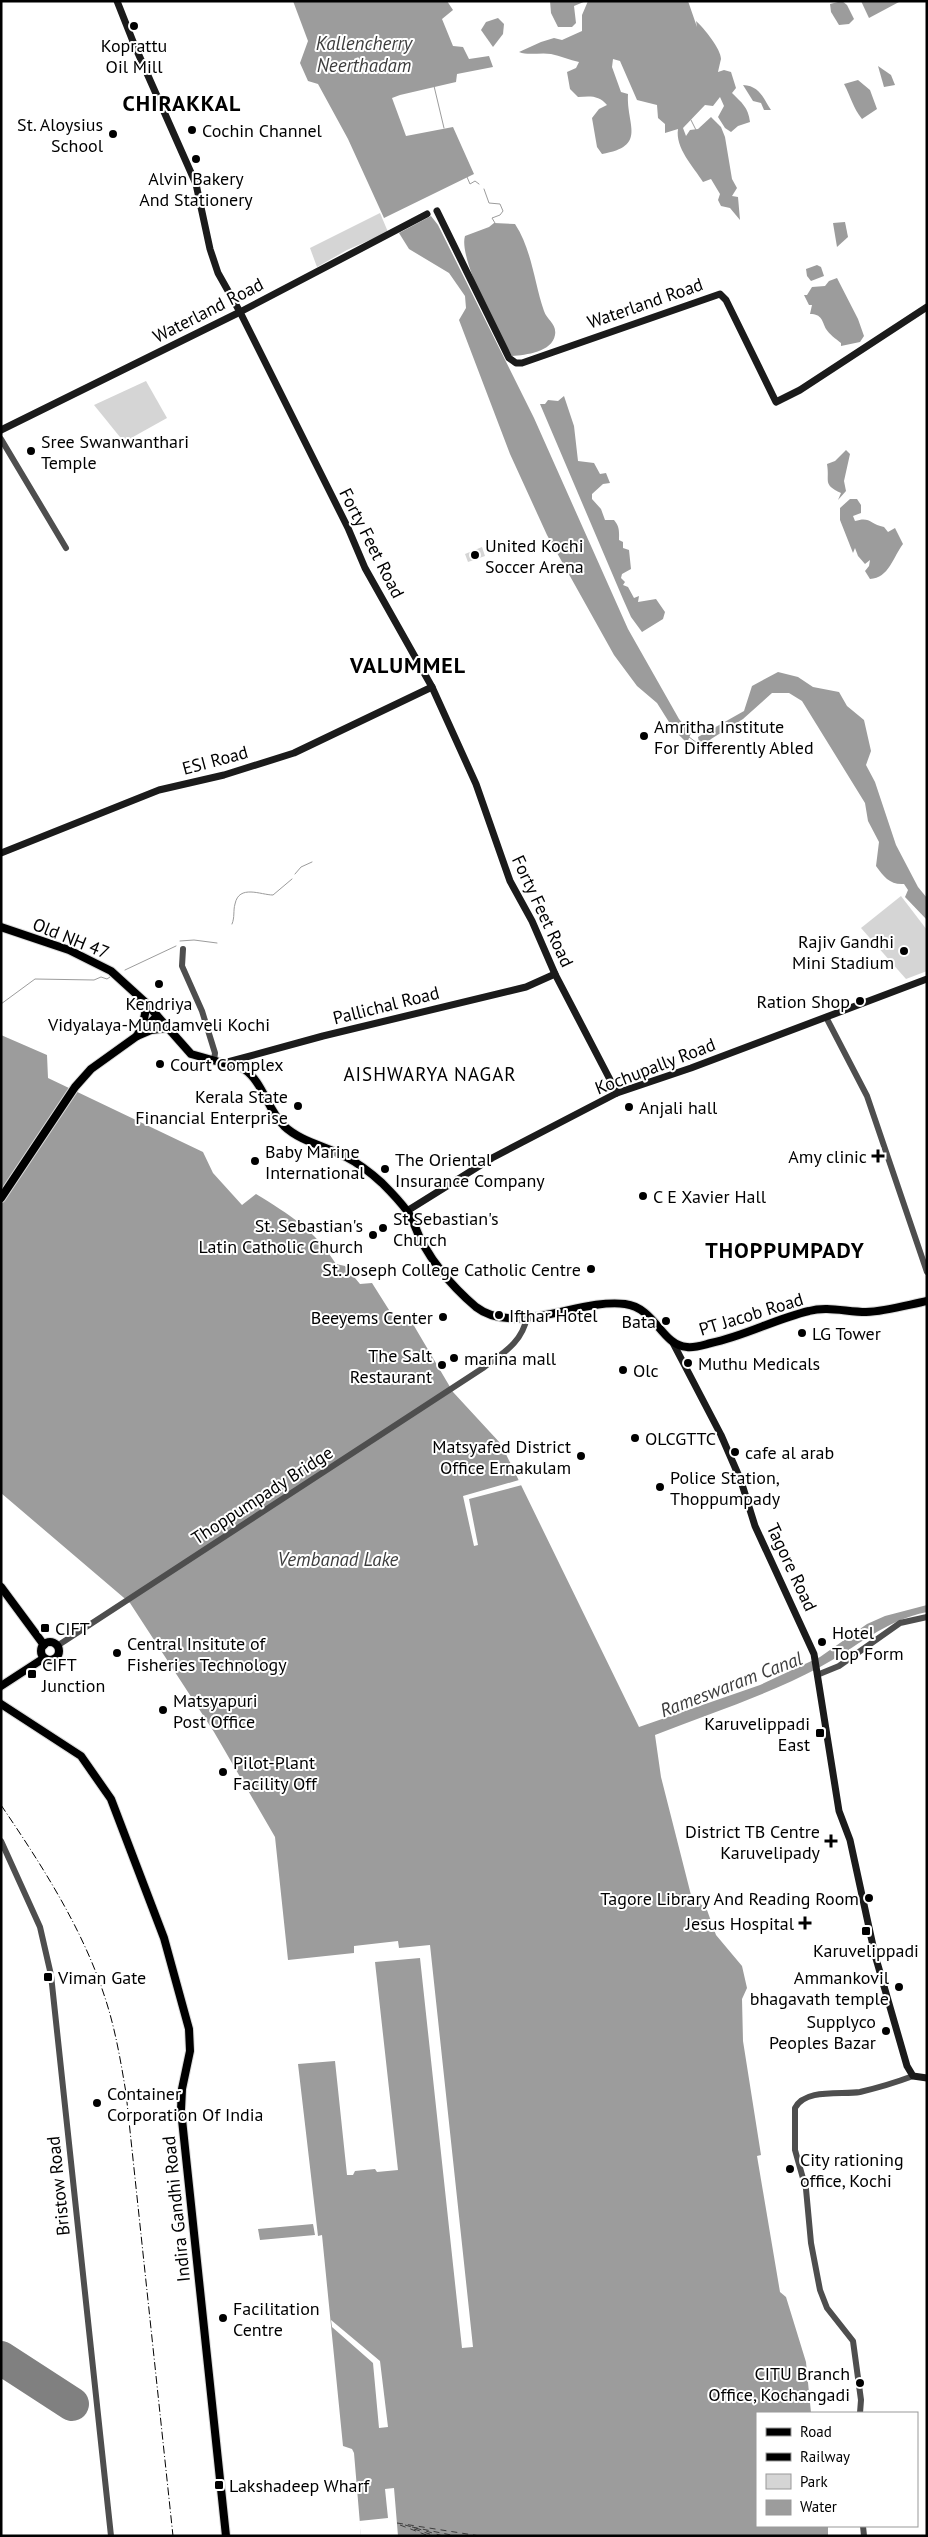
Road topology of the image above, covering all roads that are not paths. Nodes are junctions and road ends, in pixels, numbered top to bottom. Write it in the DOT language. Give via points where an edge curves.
graph roads {
  1 [pos="117,1"];
  2 [pos="437,211"];
  3 [pos="427,214"];
  4 [pos="927,307"];
  5 [pos="240,312"];
  6 [pos="1,430"];
  7 [pos="1,439"];
  8 [pos="66,548"];
  9 [pos="432,687"];
  10 [pos="1,853"];
  11 [pos="1,927"];
  12 [pos="183,949"];
  13 [pos="555,974"];
  14 [pos="927,979"];
  15 [pos="147,1004"];
  16 [pos="157,1016"];
  17 [pos="826,1017"];
  18 [pos="168,1028"];
  19 [pos="137,1036"];
  20 [pos="214,1060"];
  21 [pos="224,1063"];
  22 [pos="617,1093"];
  23 [pos="1,1198"];
  24 [pos="407,1211"];
  25 [pos="927,1272"];
  26 [pos="927,1301"];
  27 [pos="527,1317"];
  28 [pos="673,1343"];
  29 [pos="1,1587"];
  30 [pos="927,1617"];
  31 [pos="44,1644"];
  32 [pos="57,1646"];
  33 [pos="44,1658"];
  34 [pos="817,1672"];
  35 [pos="1,1686"];
  36 [pos="1,1704"];
  37 [pos="1,1841"];
  38 [pos="913,2076"];
  39 [pos="927,2078"];
  40 [pos="860,2412"];
  41 [pos="110,2536"];
  42 [pos="226,2536"];
  1 -- 5 [label="main road, Forty Feet Road" via="196,184 218,273"];
  2 -- 4 [label="main road, Waterland Road" via="509,358 516,363 720,294 726,300 776,402 800,390"];
  3 -- 5 [label="main road, Waterland Road"];
  5 -- 6 [label="main road, Waterland Road"];
  5 -- 9 [label="main road, Forty Feet Road" via="365,568"];
  7 -- 8 [label="street"];
  9 -- 10 [label="main road, ESI Road" via="294,753 159,790"];
  9 -- 13 [label="main road, Forty Feet Road" via="476,784 510,882 532,921"];
  11 -- 15 [label="main road, Old NH 47" via="69,950 111,971"];
  12 -- 20 [label="street" via="182,966 202,1011 215,1053"];
  13 -- 21 [label="main road, Pallichal Road" via="526,987"];
  13 -- 22 [label="main road, Forty Feet Road"];
  14 -- 17 [label="main road, Kochupally Road"];
  15 -- 16 [label="main road, Old NH 47"];
  15 -- 19 [label="main road"];
  16 -- 18 [label="main road, Old NH 47"];
  16 -- 19 [label="main road"];
  17 -- 22 [label="main road, Kochupally Road"];
  17 -- 25 [label="street" via="867,1096"];
  18 -- 19 [label="main road" via="150,1030"];
  18 -- 20 [label="main road, Old NH 47" via="191,1054"];
  19 -- 23 [label="main road" via="92,1069 75,1087"];
  20 -- 21 [label="main road, Old NH 47"];
  21 -- 24 [label="main road, Old NH 47" via="250,1073 270,1107 292,1133 367,1169"];
  22 -- 24 [label="main road, Kochupally Road" via="492,1158"];
  24 -- 27 [label="main road, Old NH 47" via="426,1249 468,1299 486,1314 505,1319"];
  26 -- 28 [label="main road, PT Jacob Road" via="866,1312 809,1311 736,1338 686,1347"];
  27 -- 28 [label="main road, Old NH 47" via="624,1304 637,1307 655,1320"];
  27 -- 32 [label="street, Thoppumpady Bridge" via="517,1342 483,1368"];
  28 -- 34 [label="main road, Tagore Road" via="722,1435 756,1526 799,1616 815,1656"];
  29 -- 31 [label="main road"];
  30 -- 34 [label="street" via="900,1623 839,1666"];
  31 -- 32 [label="main road"];
  31 -- 33 [label="main road" via="41,1650"];
  32 -- 33 [label="main road" via="56,1658"];
  33 -- 35 [label="main road"];
  34 -- 38 [label="main road, Tagore Road" via="839,1811 857,1867 875,1955 907,2066"];
  36 -- 42 [label="main road, Indira Gandhi Road" via="81,1756 106,1791 135,1856 178,1982 189,2029 190,2050 181,2110"];
  37 -- 41 [label="street, Bristow Road" via="40,1927 51,1975"];
  38 -- 39 [label="main road"];
  38 -- 40 [label="street" via="862,2092 818,2095 798,2102 795,2108 794,2150 806,2189 820,2290 827,2308 853,2341"];
}
